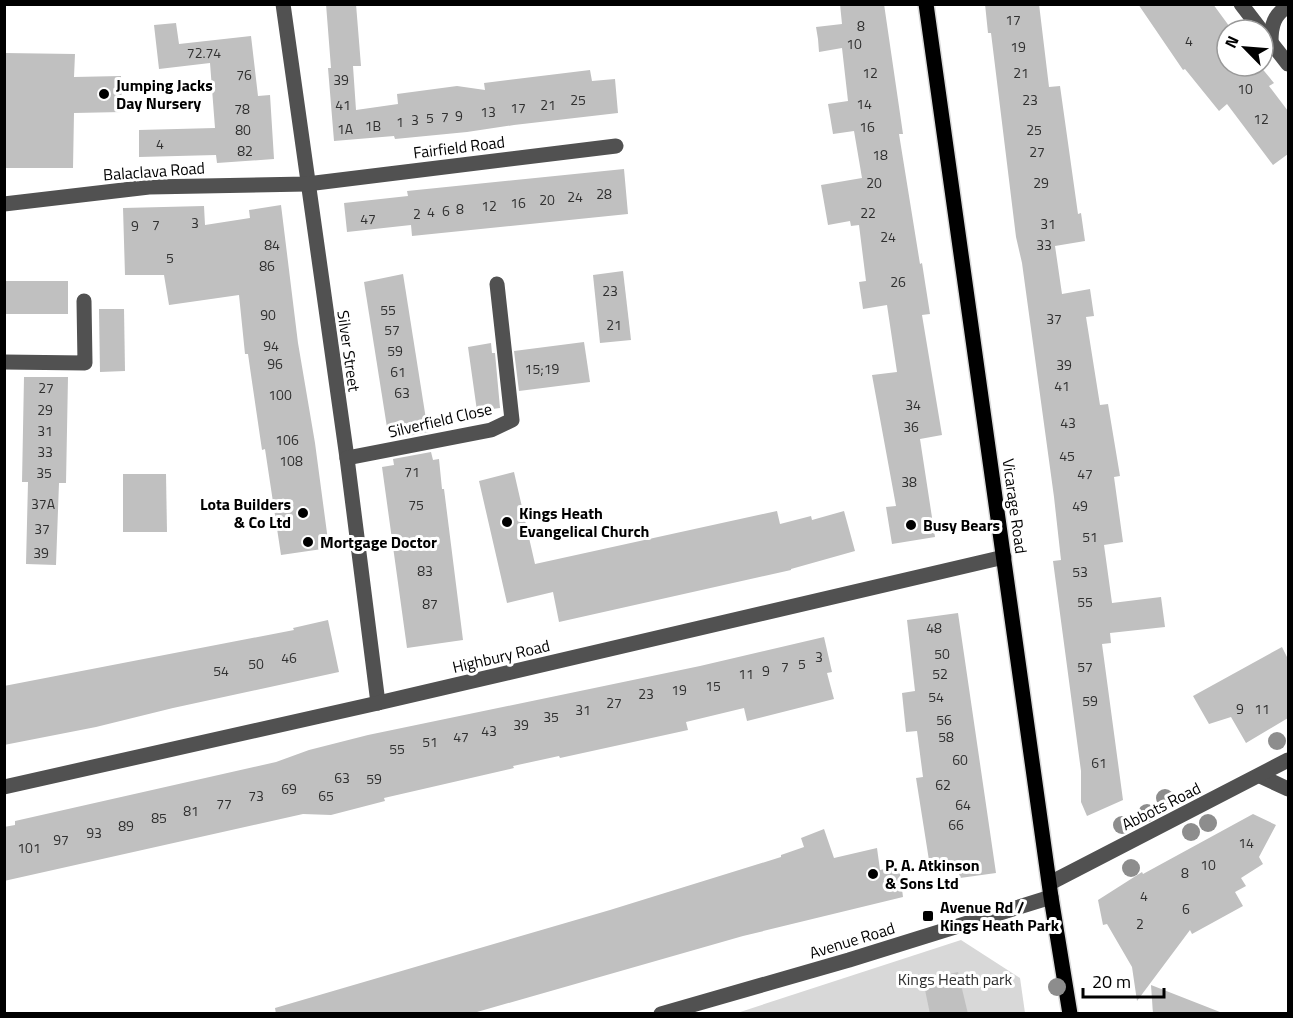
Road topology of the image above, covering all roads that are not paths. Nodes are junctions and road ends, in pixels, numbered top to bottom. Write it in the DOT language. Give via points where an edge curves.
graph roads {
  1 [pos="283,4"];
  2 [pos="926,4"];
  3 [pos="1241,4"];
  4 [pos="1288,6"];
  5 [pos="1252,18"];
  6 [pos="1275,18"];
  7 [pos="1275,48"];
  8 [pos="1288,64"];
  9 [pos="616,146"];
  10 [pos="307,183"];
  11 [pos="4,204"];
  12 [pos="497,284"];
  13 [pos="84,301"];
  14 [pos="4,362"];
  15 [pos="346,458"];
  16 [pos="1004,556"];
  17 [pos="378,703"];
  18 [pos="1288,760"];
  19 [pos="1260,776"];
  20 [pos="4,787"];
  21 [pos="1288,789"];
  22 [pos="1051,890"];
  23 [pos="661,1014"];
  24 [pos="1070,1014"];
  1 -- 10 [label="street, Silver Street"];
  2 -- 16 [label="main road, Vicarage Road"];
  3 -- 5 [label="street"];
  4 -- 6 [label="street"];
  7 -- 8 [label="street"];
  9 -- 10 [label="street, Fairfield Road"];
  10 -- 11 [label="street, Balaclava Road" via="149,187"];
  10 -- 15 [label="street, Silver Street"];
  12 -- 15 [label="street, Silverfield Close" via="512,420 491,430"];
  13 -- 14 [label="street" via="85,363"];
  15 -- 17 [label="street, Silver Street"];
  16 -- 17 [label="street, Highbury Road"];
  16 -- 22 [label="main road, Vicarage Road"];
  17 -- 20 [label="street, Highbury Road"];
  18 -- 19 [label="street, Abbots Road"];
  19 -- 21 [label="street"];
  19 -- 22 [label="street, Abbots Road"];
  22 -- 23 [label="street, Avenue Road" via="849,960"];
  22 -- 24 [label="main road, Vicarage Road"];
}
